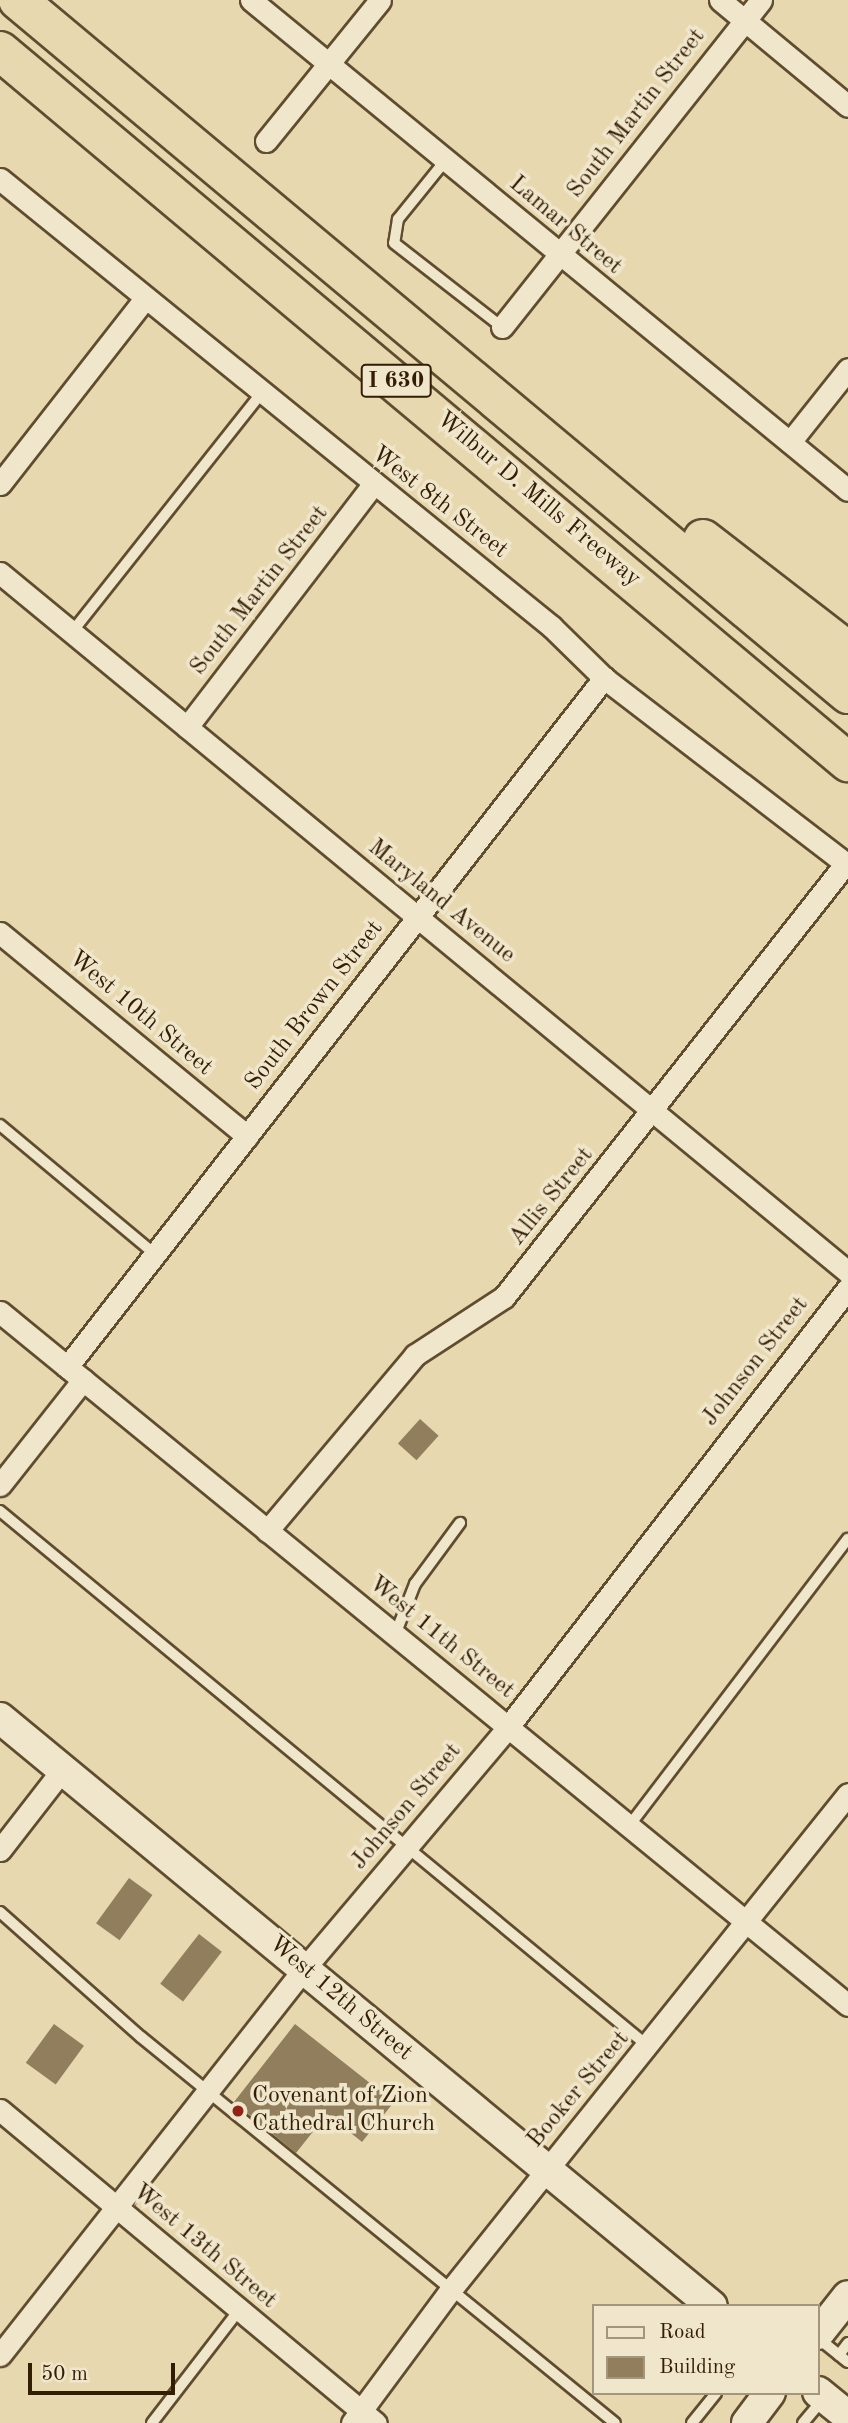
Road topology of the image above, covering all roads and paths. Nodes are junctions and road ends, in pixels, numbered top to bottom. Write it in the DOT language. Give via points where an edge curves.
graph roads {
  1 [pos="18,0"];
  2 [pos="27,0"];
  3 [pos="251,0"];
  4 [pos="380,0"];
  5 [pos="720,0"];
  6 [pos="761,0"];
  7 [pos="745,20"];
  8 [pos="67,41"];
  9 [pos="0,51"];
  10 [pos="329,64"];
  11 [pos="0,67"];
  12 [pos="848,106"];
  13 [pos="266,141"];
  14 [pos="445,161"];
  15 [pos="0,179"];
  16 [pos="175,198"];
  17 [pos="558,255"];
  18 [pos="144,300"];
  19 [pos="409,324"];
  20 [pos="502,327"];
  21 [pos="848,369"];
  22 [pos="262,392"];
  23 [pos="790,442"];
  24 [pos="0,484"];
  25 [pos="373,485"];
  26 [pos="848,490"];
  27 [pos="0,573"];
  28 [pos="72,632"];
  29 [pos="848,652"];
  30 [pos="604,678"];
  31 [pos="848,694"];
  32 [pos="791,712"];
  33 [pos="187,727"];
  34 [pos="848,762"];
  35 [pos="848,775"];
  36 [pos="847,864"];
  37 [pos="418,917"];
  38 [pos="0,933"];
  39 [pos="653,1111"];
  40 [pos="0,1125"];
  41 [pos="247,1136"];
  42 [pos="155,1254"];
  43 [pos="848,1272"];
  44 [pos="848,1288"];
  45 [pos="0,1312"];
  46 [pos="75,1373"];
  47 [pos="0,1485"];
  48 [pos="0,1511"];
  49 [pos="460,1523"];
  50 [pos="267,1531"];
  51 [pos="848,1539"];
  52 [pos="395,1635"];
  53 [pos="0,1718"];
  54 [pos="508,1727"];
  55 [pos="62,1770"];
  56 [pos="848,1794"];
  57 [pos="629,1826"];
  58 [pos="410,1845"];
  59 [pos="0,1850"];
  60 [pos="0,1912"];
  61 [pos="747,1922"];
  62 [pos="303,1969"];
  63 [pos="848,2005"];
  64 [pos="649,2047"];
  65 [pos="212,2092"];
  66 [pos="0,2110"];
  67 [pos="547,2169"];
  68 [pos="116,2208"];
  69 [pos="449,2292"];
  70 [pos="848,2296"];
  71 [pos="698,2301"];
  72 [pos="239,2310"];
  73 [pos="820,2333"];
  74 [pos="820,2338"];
  75 [pos="848,2343"];
  76 [pos="0,2355"];
  77 [pos="844,2359"];
  78 [pos="714,2395"];
  79 [pos="835,2401"];
  80 [pos="363,2419"];
  81 [pos="805,2422"];
  82 [pos="152,2423"];
  83 [pos="615,2423"];
  84 [pos="692,2423"];
  1 -- 8 [label="highway, I 630"];
  2 -- 8 [label="highway"];
  3 -- 10 [label="street, Lamar Street"];
  4 -- 10 [label="street"];
  5 -- 7 [label="street"];
  6 -- 7 [label="street, South Martin Street"];
  7 -- 12 [label="street"];
  7 -- 17 [label="street, South Martin Street"];
  8 -- 19 [label="highway, I 630"];
  9 -- 16 [label="highway, Wilbur D. Mills Freeway / I 630"];
  10 -- 13 [label="street"];
  10 -- 14 [label="street, Lamar Street"];
  11 -- 16 [label="highway"];
  14 -- 17 [label="street, Lamar Street"];
  14 -- 20 [label="lane" via="398,219 394,243"];
  15 -- 18 [label="street, West 8th Street"];
  16 -- 32 [label="highway, Wilbur D. Mills Freeway / I 630"];
  17 -- 20 [label="street, South Martin Street"];
  17 -- 23 [label="street, Lamar Street"];
  18 -- 22 [label="street, West 8th Street"];
  18 -- 24 [label="street"];
  19 -- 29 [label="highway" via="672,514"];
  19 -- 31 [label="highway, I 630"];
  21 -- 23 [label="street"];
  22 -- 25 [label="street, West 8th Street"];
  22 -- 28 [label="lane"];
  23 -- 26 [label="street, Lamar Street"];
  25 -- 30 [label="street, West 8th Street" via="552,626"];
  25 -- 33 [label="street, South Martin Street"];
  27 -- 28 [label="street, Maryland Avenue"];
  28 -- 33 [label="street, Maryland Avenue"];
  30 -- 36 [label="street, West 8th Street"];
  30 -- 37 [label="street, South Brown Street"];
  32 -- 34 [label="highway, Wilbur D. Mills Freeway / I 630"];
  32 -- 35 [label="highway"];
  33 -- 37 [label="street, Maryland Avenue"];
  36 -- 39 [label="street, Allis Street"];
  37 -- 39 [label="street, Maryland Avenue"];
  37 -- 41 [label="street, South Brown Street"];
  38 -- 41 [label="street, West 10th Street"];
  39 -- 43 [label="street, Maryland Avenue"];
  39 -- 50 [label="street, Allis Street" via="503,1297 415,1355"];
  40 -- 42 [label="lane"];
  41 -- 42 [label="street, South Brown Street"];
  42 -- 46 [label="street, South Brown Street"];
  44 -- 54 [label="street, Johnson Street"];
  45 -- 46 [label="street, West 11th Street"];
  46 -- 47 [label="street, South Brown Street"];
  46 -- 50 [label="street, West 11th Street"];
  48 -- 58 [label="lane"];
  49 -- 52 [label="lane" via="415,1584"];
  50 -- 52 [label="street, West 11th Street"];
  51 -- 57 [label="lane"];
  52 -- 54 [label="street, West 11th Street"];
  53 -- 55 [label="main road, West 12th Street"];
  54 -- 57 [label="street, West 11th Street"];
  54 -- 58 [label="street, Johnson Street"];
  55 -- 59 [label="street"];
  55 -- 62 [label="main road, West 12th Street"];
  56 -- 61 [label="street, Booker Street"];
  57 -- 61 [label="street, West 11th Street"];
  58 -- 62 [label="street, Johnson Street"];
  58 -- 64 [label="lane"];
  60 -- 65 [label="lane"];
  61 -- 63 [label="street, West 11th Street"];
  61 -- 64 [label="street, Booker Street"];
  62 -- 65 [label="street, Johnson Street"];
  62 -- 67 [label="main road, West 12th Street"];
  64 -- 67 [label="street, Booker Street"];
  65 -- 68 [label="street, Johnson Street"];
  65 -- 69 [label="lane"];
  66 -- 68 [label="street, West 13th Street"];
  67 -- 69 [label="street, Booker Street"];
  67 -- 71 [label="main road, West 12th Street"];
  68 -- 72 [label="street, West 13th Street"];
  68 -- 76 [label="street, Johnson Street"];
  69 -- 80 [label="street, Booker Street"];
  69 -- 83 [label="lane"];
  70 -- 73 [label="main road"];
  72 -- 80 [label="street, West 13th Street"];
  72 -- 82 [label="lane"];
  74 -- 77 [label="lane"];
  75 -- 77 [label="lane"];
  78 -- 84 [label="lane"];
  79 -- 81 [label="lane"];
}
